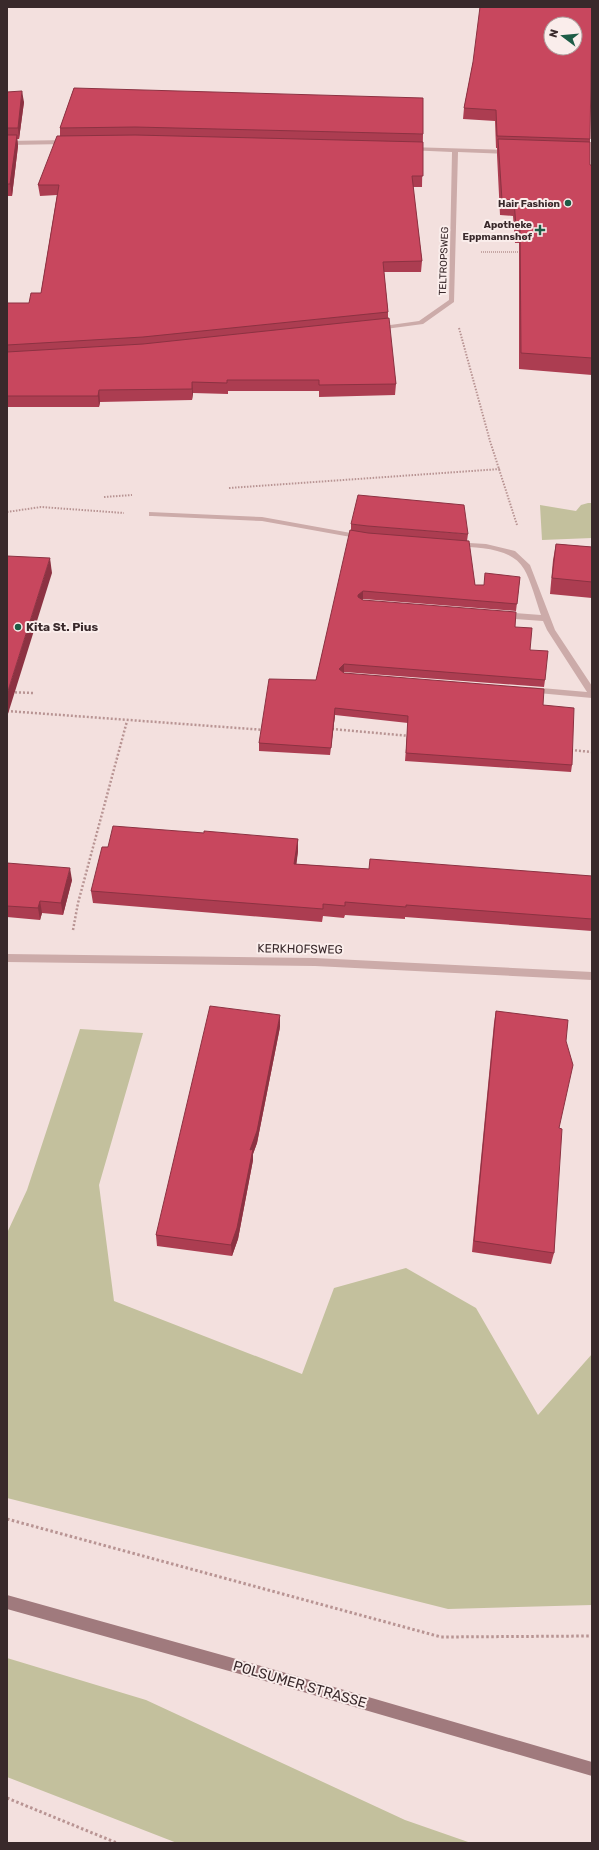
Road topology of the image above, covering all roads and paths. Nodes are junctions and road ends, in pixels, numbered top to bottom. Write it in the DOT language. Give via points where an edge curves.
graph roads {
  1 [pos="76,142"];
  2 [pos="7,143"];
  3 [pos="399,149"];
  4 [pos="455,151"];
  5 [pos="516,152"];
  6 [pos="454,252"];
  7 [pos="526,252"];
  8 [pos="452,301"];
  9 [pos="373,328"];
  10 [pos="500,469"];
  11 [pos="223,489"];
  12 [pos="136,495"];
  13 [pos="104,497"];
  14 [pos="7,512"];
  15 [pos="152,514"];
  16 [pos="368,538"];
  17 [pos="446,543"];
  18 [pos="512,553"];
  19 [pos="490,614"];
  20 [pos="546,618"];
  21 [pos="522,690"];
  22 [pos="7,692"];
  23 [pos="33,693"];
  24 [pos="592,694"];
  25 [pos="7,711"];
  26 [pos="127,721"];
  27 [pos="330,729"];
  28 [pos="266,730"];
  29 [pos="418,736"];
  30 [pos="568,750"];
  31 [pos="592,752"];
  32 [pos="7,958"];
  33 [pos="66,960"];
  34 [pos="592,976"];
  35 [pos="7,1519"];
  36 [pos="7,1602"];
  37 [pos="592,1636"];
  38 [pos="592,1770"];
  39 [pos="7,1798"];
  40 [pos="117,1843"];
  1 -- 2 [label="street"];
  3 -- 4 [label="street"];
  4 -- 5 [label="street"];
  4 -- 6 [label="street, TELTROPSWEG"];
  6 -- 7 [label="path"];
  6 -- 8 [label="street, TELTROPSWEG"];
  8 -- 9 [label="street, TELTROPSWEG" via="421,323"];
  8 -- 10 [label="path"];
  10 -- 11 [label="path"];
  10 -- 18 [label="path" via="522,539"];
  12 -- 13 [label="path"];
  14 -- 15 [label="path" via="42,507"];
  15 -- 16 [label="street" via="262,519"];
  17 -- 18 [label="street" via="486,546"];
  18 -- 20 [label="street" via="527,568"];
  19 -- 20 [label="street"];
  20 -- 24 [label="street"];
  21 -- 24 [label="street"];
  22 -- 23 [label="path"];
  25 -- 26 [label="path"];
  26 -- 28 [label="path"];
  26 -- 33 [label="path" via="78,903"];
  27 -- 29 [label="path"];
  30 -- 31 [label="path"];
  32 -- 33 [label="street, KERKHOFSWEG"];
  33 -- 34 [label="street, KERKHOFSWEG" via="315,962"];
  35 -- 37 [label="path" via="441,1637"];
  36 -- 38 [label="main road, POLSUMER STRASSE" via="279,1678"];
  39 -- 40 [label="path"];
}
